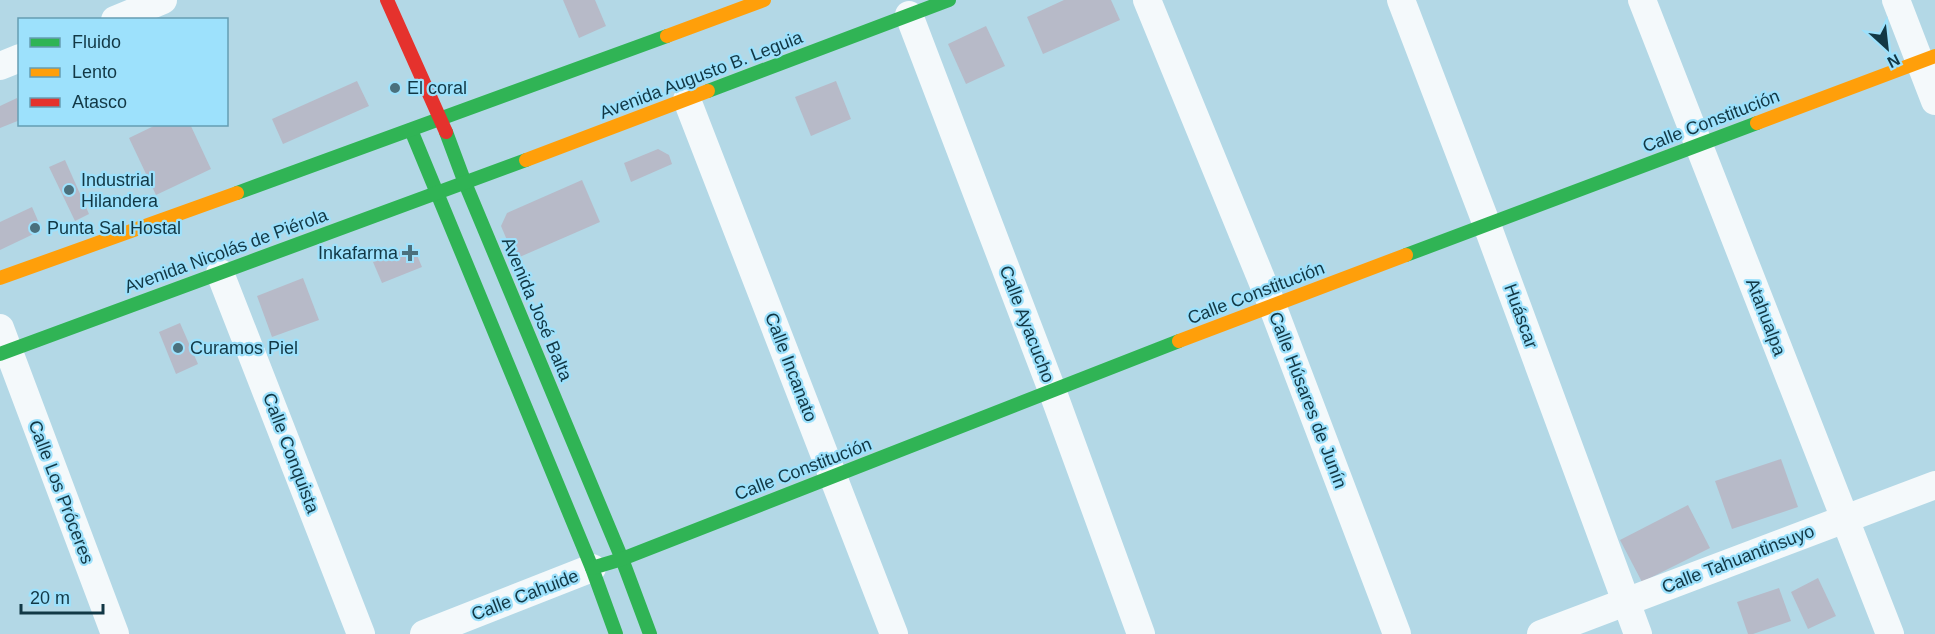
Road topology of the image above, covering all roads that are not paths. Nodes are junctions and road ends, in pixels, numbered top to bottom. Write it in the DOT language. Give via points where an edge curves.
graph roads {
  1 [pos="163,0"];
  2 [pos="387,0"];
  3 [pos="764,0"];
  4 [pos="949,0"];
  5 [pos="1147,0"];
  6 [pos="1401,0"];
  7 [pos="1642,0"];
  8 [pos="1896,0"];
  9 [pos="909,15"];
  10 [pos="120,18"];
  11 [pos="18,59"];
  12 [pos="1927,59"];
  13 [pos="0,66"];
  14 [pos="687,100"];
  15 [pos="1935,101"];
  16 [pos="441,119"];
  17 [pos="411,130"];
  18 [pos="1699,145"];
  19 [pos="465,183"];
  20 [pos="437,194"];
  21 [pos="1487,225"];
  22 [pos="220,273"];
  23 [pos="0,278"];
  24 [pos="1272,305"];
  25 [pos="2,344"];
  26 [pos="1052,390"];
  27 [pos="833,476"];
  28 [pos="1935,485"];
  29 [pos="1845,519"];
  30 [pos="622,559"];
  31 [pos="592,568"];
  32 [pos="1626,602"];
  33 [pos="115,634"];
  34 [pos="361,634"];
  35 [pos="424,634"];
  36 [pos="616,634"];
  37 [pos="650,634"];
  38 [pos="894,634"];
  39 [pos="1141,634"];
  40 [pos="1397,634"];
  41 [pos="1541,634"];
  42 [pos="1638,634"];
  43 [pos="1890,634"];
  1 -- 10 [label="street"];
  2 -- 16 [label="street, Avenida José Balta"];
  3 -- 16 [label="street"];
  4 -- 9 [label="street, Avenida Augusto B. Leguia"];
  5 -- 24 [label="street, Calle Húsares de Junín"];
  6 -- 21 [label="street, Huáscar"];
  7 -- 18 [label="street, Atahualpa"];
  8 -- 12 [label="street"];
  9 -- 14 [label="street, Avenida Augusto B. Leguia"];
  9 -- 26 [label="street, Calle Ayacucho"];
  11 -- 13 [label="street"];
  12 -- 15 [label="street"];
  12 -- 18 [label="street, Calle Constitución"];
  14 -- 19 [label="street, Avenida Augusto B. Leguia"];
  14 -- 27 [label="street, Calle Incanato"];
  16 -- 17 [label="street"];
  16 -- 19 [label="street, Avenida José Balta"];
  17 -- 20 [label="street"];
  17 -- 23 [label="street"];
  18 -- 21 [label="street, Calle Constitución"];
  18 -- 29 [label="street, Atahualpa"];
  19 -- 20 [label="street, Avenida Nicolás de Piérola"];
  19 -- 30 [label="street, Avenida José Balta"];
  20 -- 22 [label="street, Avenida Nicolás de Piérola"];
  20 -- 31 [label="street"];
  21 -- 24 [label="street, Calle Constitución"];
  21 -- 32 [label="street, Huáscar"];
  22 -- 25 [label="street, Avenida Nicolás de Piérola"];
  22 -- 34 [label="street, Calle Conquista"];
  24 -- 26 [label="street, Calle Constitución"];
  24 -- 40 [label="street, Calle Húsares de Junín"];
  25 -- 33 [label="street, Calle Los Próceres"];
  26 -- 27 [label="street, Calle Constitución"];
  26 -- 39 [label="street, Calle Ayacucho"];
  27 -- 30 [label="street, Calle Constitución"];
  27 -- 38 [label="street, Calle Incanato"];
  28 -- 29 [label="street, Calle Tahuantinsuyo"];
  29 -- 32 [label="street, Calle Tahuantinsuyo"];
  29 -- 43 [label="street, Atahualpa"];
  30 -- 31 [label="street, Calle Constitución"];
  30 -- 37 [label="street, Avenida José Balta"];
  31 -- 35 [label="street, Calle Cahuide"];
  31 -- 36 [label="street"];
  32 -- 41 [label="street, Calle Tahuantinsuyo"];
  32 -- 42 [label="street, Huáscar"];
}
